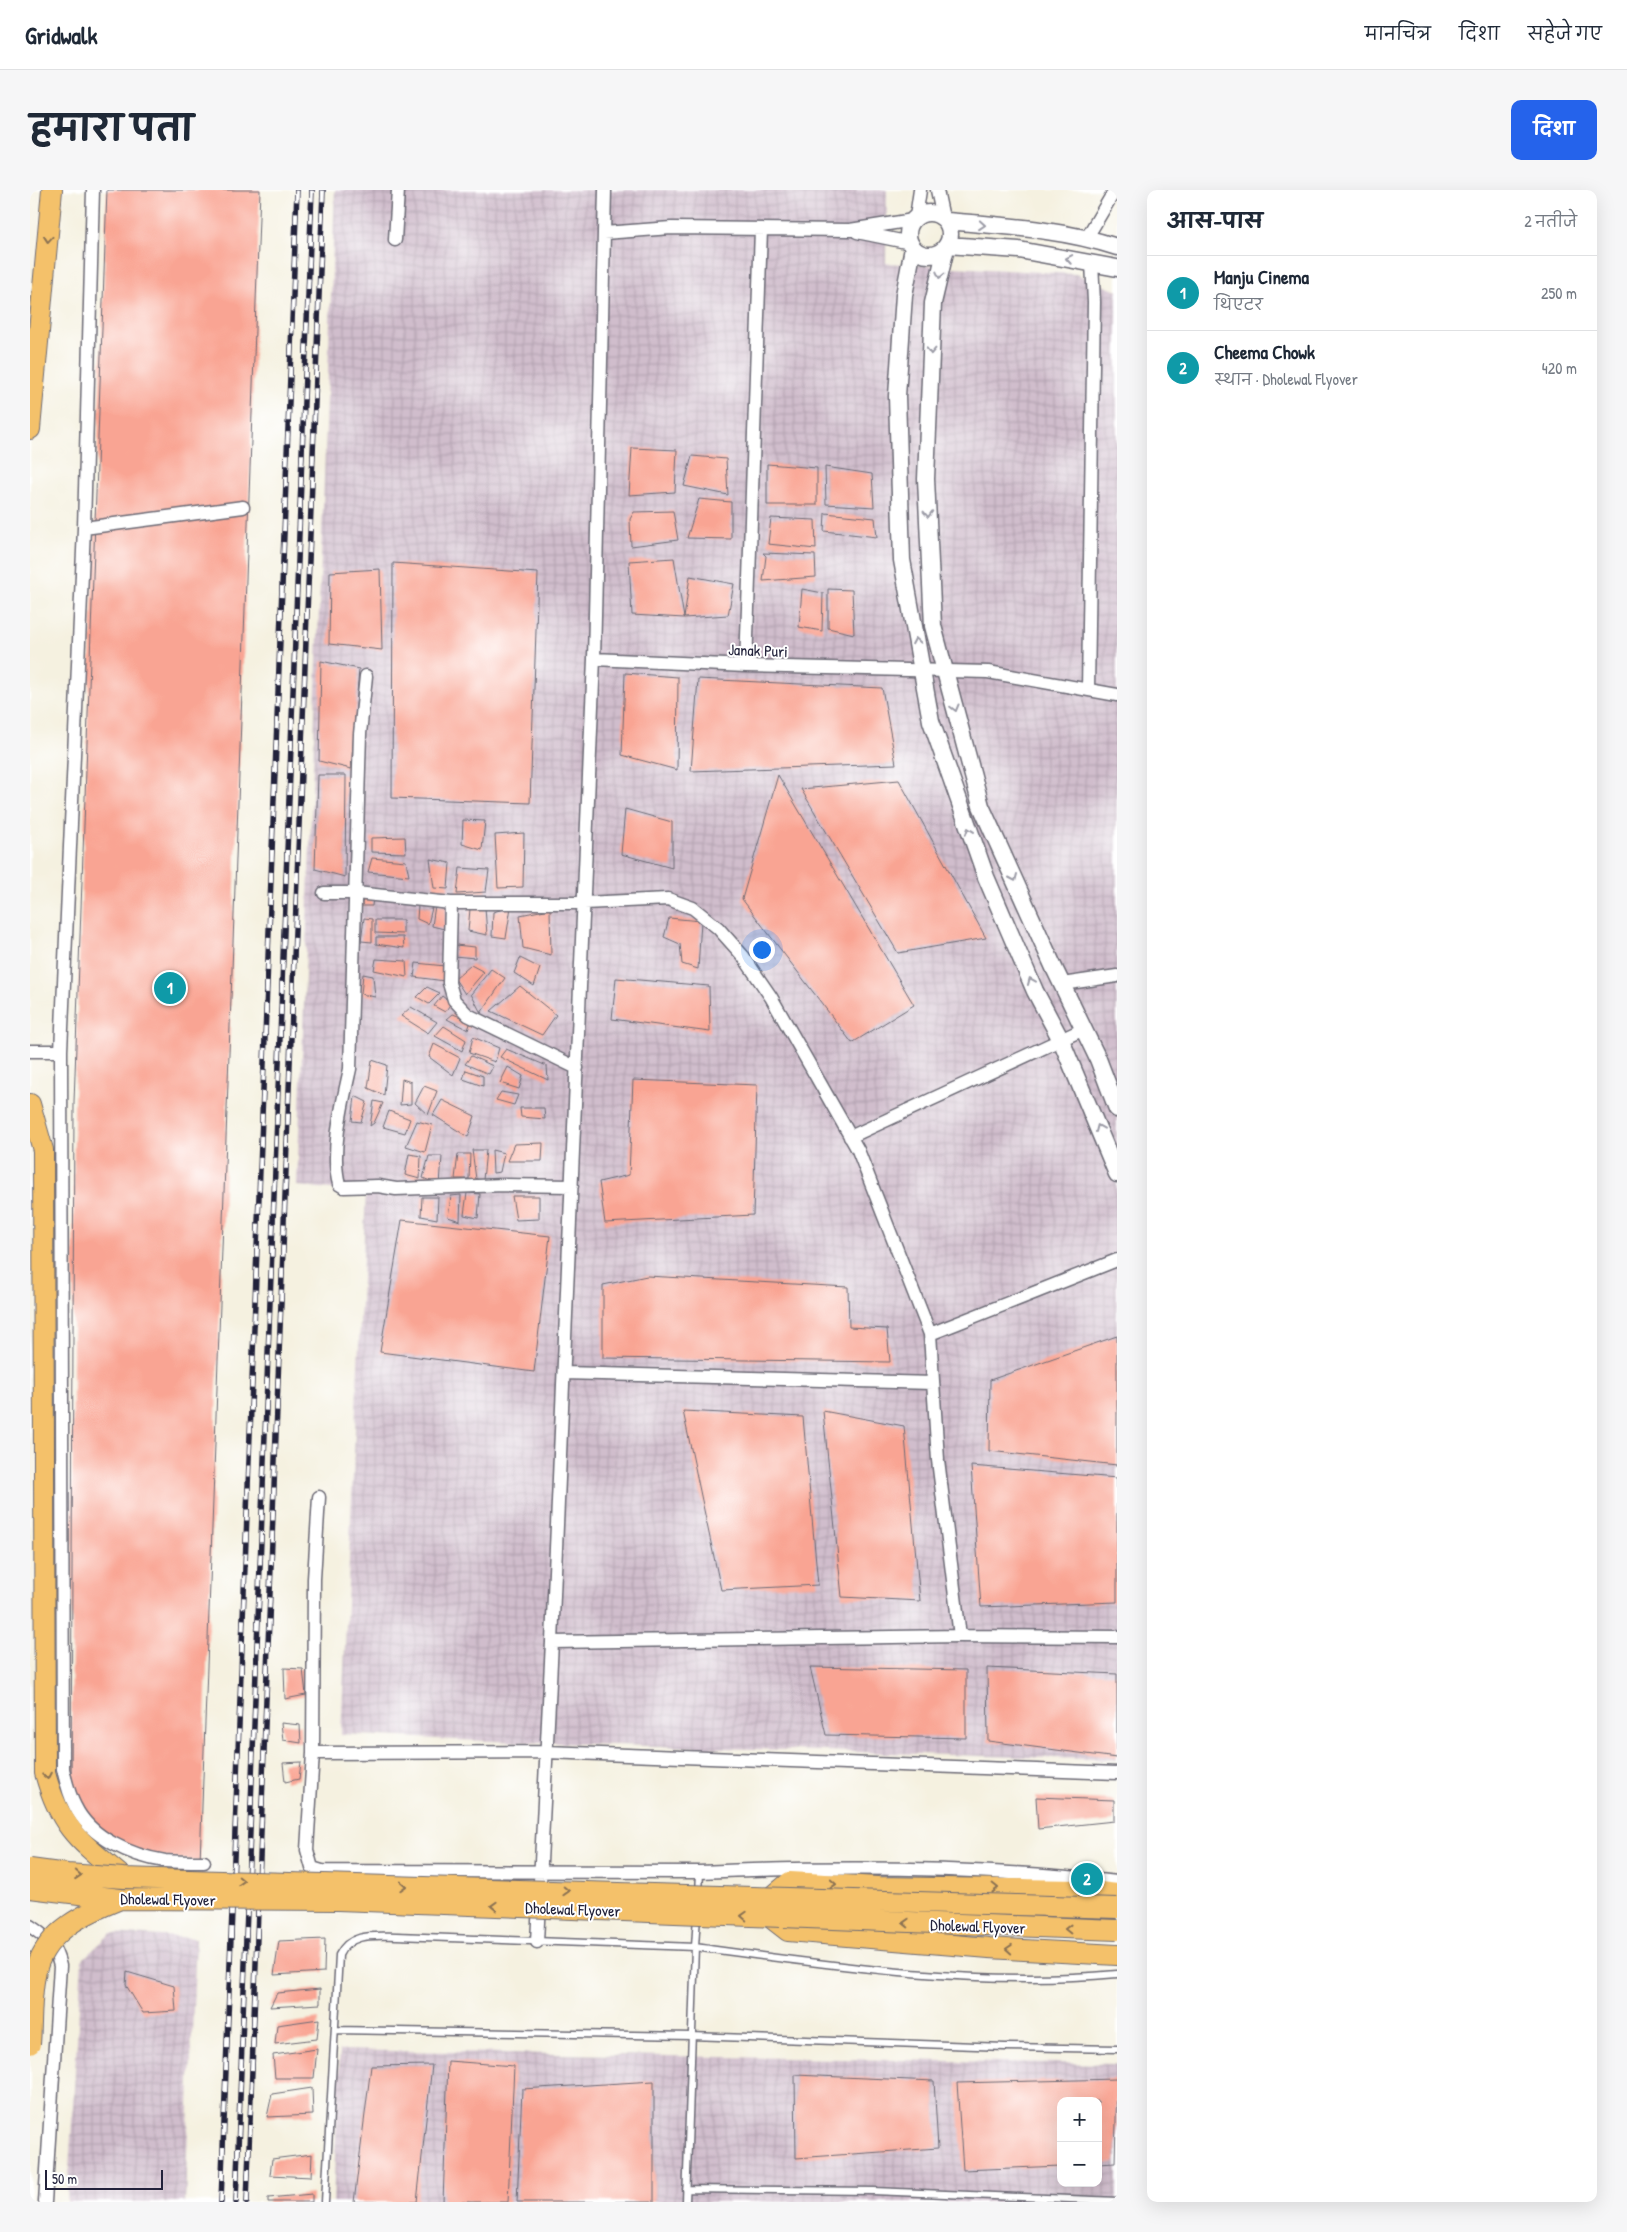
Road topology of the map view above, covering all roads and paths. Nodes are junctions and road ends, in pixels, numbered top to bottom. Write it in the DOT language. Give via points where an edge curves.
graph roads {
  1 [pos="52,190"];
  2 [pos="93,190"];
  3 [pos="398,190"];
  4 [pos="605,190"];
  5 [pos="920,190"];
  6 [pos="937,190"];
  7 [pos="1115,190"];
  8 [pos="914,219"];
  9 [pos="945,220"];
  10 [pos="761,229"];
  11 [pos="850,230"];
  12 [pos="604,233"];
  13 [pos="1086,239"];
  14 [pos="395,240"];
  15 [pos="912,246"];
  16 [pos="947,246"];
  17 [pos="1117,247"];
  18 [pos="1092,263"];
  19 [pos="1117,268"];
  20 [pos="30,429"];
  21 [pos="243,506"];
  22 [pos="84,528"];
  23 [pos="594,659"];
  24 [pos="746,666"];
  25 [pos="921,671"];
  26 [pos="945,672"];
  27 [pos="366,676"];
  28 [pos="1088,690"];
  29 [pos="1117,695"];
  30 [pos="324,893"];
  31 [pos="356,893"];
  32 [pos="451,903"];
  33 [pos="584,903"];
  34 [pos="1117,976"];
  35 [pos="1062,984"];
  36 [pos="1084,1029"];
  37 [pos="1061,1040"];
  38 [pos="30,1051"];
  39 [pos="61,1051"];
  40 [pos="577,1068"];
  41 [pos="30,1104"];
  42 [pos="1117,1109"];
  43 [pos="850,1137"];
  44 [pos="1117,1174"];
  45 [pos="572,1186"];
  46 [pos="1117,1260"];
  47 [pos="930,1334"];
  48 [pos="564,1373"];
  49 [pos="933,1383"];
  50 [pos="319,1497"];
  51 [pos="960,1636"];
  52 [pos="1117,1637"];
  53 [pos="552,1642"];
  54 [pos="546,1752"];
  55 [pos="313,1753"];
  56 [pos="1117,1773"];
  57 [pos="204,1862"];
  58 [pos="30,1868"];
  59 [pos="540,1871"];
  60 [pos="700,1872"];
  61 [pos="124,1878"];
  62 [pos="1117,1882"];
  63 [pos="30,1888"];
  64 [pos="1117,1894"];
  65 [pos="772,1896"];
  66 [pos="120,1899"];
  67 [pos="698,1901"];
  68 [pos="1117,1908"];
  69 [pos="698,1910"];
  70 [pos="770,1917"];
  71 [pos="30,1926"];
  72 [pos="1117,1930"];
  73 [pos="537,1942"];
  74 [pos="695,1948"];
  75 [pos="1117,1955"];
  76 [pos="1117,1974"];
  77 [pos="335,2030"];
  78 [pos="691,2036"];
  79 [pos="30,2044"];
  80 [pos="1117,2049"];
  81 [pos="686,2189"];
  82 [pos="1117,2201"];
  83 [pos="45,2202"];
  84 [pos="325,2202"];
  85 [pos="686,2202"];
  1 -- 20 [label="main road, one-way"];
  2 -- 22 [label="street"];
  3 -- 14 [label="street"];
  4 -- 12 [label="street"];
  5 -- 8 [label="street"];
  6 -- 9 [label="street"];
  7 -- 13 [label="street"];
  8 -- 9 [label="street" via="927,212"];
  8 -- 11 [label="street"];
  8 -- 15 [label="street" via="908,231"];
  9 -- 13 [label="street, one-way"];
  9 -- 16 [label="street" via="951,237"];
  10 -- 11 [label="street"];
  10 -- 12 [label="street" via="670,228"];
  10 -- 24 [label="street"];
  11 -- 15 [label="street"];
  12 -- 23 [label="street"];
  13 -- 17 [label="street"];
  15 -- 16 [label="street" via="919,253 933,255"];
  25 -- 15 [label="street, one-way" via="902,560 897,396 904,295"];
  18 -- 16 [label="street, one-way" via="1019,250"];
  16 -- 26 [label="street, one-way" via="933,303 926,479 933,626"];
  18 -- 19 [label="street"];
  18 -- 28 [label="street"];
  21 -- 22 [label="street"];
  22 -- 39 [label="street"];
  23 -- 24 [label="street, Janak Puri"];
  23 -- 33 [label="street"];
  24 -- 25 [label="street, Janak Puri"];
  25 -- 26 [label="street, Janak Puri"];
  37 -- 25 [label="street, one-way" via="1035,991 986,877 931,721"];
  26 -- 28 [label="street, Janak Puri" via="988,672"];
  26 -- 35 [label="street, one-way" via="981,806"];
  27 -- 31 [label="street" via="360,734"];
  28 -- 29 [label="street, Janak Puri"];
  30 -- 31 [label="street"];
  31 -- 32 [label="street"];
  31 -- 45 [label="street" via="350,1068 339,1123 339,1184 344,1187 396,1189"];
  32 -- 33 [label="street"];
  32 -- 40 [label="street" via="449,983 454,1000 468,1015"];
  33 -- 40 [label="street"];
  33 -- 43 [label="street" via="668,899 693,908 718,928 743,956 771,997"];
  34 -- 35 [label="street"];
  35 -- 36 [label="street"];
  36 -- 37 [label="street"];
  36 -- 42 [label="street"];
  37 -- 43 [label="street"];
  44 -- 37 [label="street, one-way"];
  38 -- 39 [label="street"];
  39 -- 57 [label="street" via="63,1769 75,1807 95,1831 135,1854 165,1861"];
  40 -- 45 [label="street"];
  41 -- 61 [label="main road, one-way" via="43,1150 45,1773 50,1794 74,1836"];
  43 -- 47 [label="street" via="858,1150"];
  45 -- 48 [label="street"];
  46 -- 47 [label="street"];
  47 -- 49 [label="street"];
  48 -- 49 [label="street"];
  48 -- 53 [label="street"];
  49 -- 51 [label="street" via="938,1460"];
  50 -- 55 [label="street" via="314,1579"];
  51 -- 52 [label="street"];
  51 -- 53 [label="street"];
  53 -- 54 [label="street"];
  54 -- 55 [label="street"];
  54 -- 56 [label="street"];
  54 -- 59 [label="street"];
  55 -- 59 [label="street" via="307,1850 309,1864 318,1871"];
  58 -- 61 [label="main road, Dholewal Flyover, one-way, bridge"];
  59 -- 60 [label="street"];
  59 -- 73 [label="street"];
  60 -- 62 [label="street" via="921,1869"];
  60 -- 67 [label="lane"];
  61 -- 65 [label="main road, Dholewal Flyover, one-way, bridge"];
  63 -- 66 [label="main road, Dholewal Flyover, bridge"];
  65 -- 64 [label="main road, one-way" via="790,1882 878,1887 1082,1890"];
  65 -- 68 [label="main road, Dholewal Flyover, bridge"];
  70 -- 66 [label="main road, Dholewal Flyover, one-way, bridge" via="338,1900"];
  66 -- 79 [label="main road, bridge" via="84,1915 48,1945 37,1966"];
  69 -- 74 [label="lane"];
  72 -- 70 [label="main road, Dholewal Flyover, one-way, bridge"];
  75 -- 70 [label="main road, one-way" via="788,1931"];
  71 -- 83 [label="street" via="46,1937 56,1951 60,1966"];
  73 -- 74 [label="lane"];
  73 -- 77 [label="lane" via="397,1936 355,1938 339,1955"];
  74 -- 76 [label="lane" via="939,1974 1034,1978"];
  74 -- 78 [label="lane"];
  77 -- 78 [label="lane"];
  77 -- 84 [label="lane"];
  78 -- 80 [label="lane"];
  78 -- 81 [label="lane"];
  81 -- 82 [label="lane" via="873,2191"];
  81 -- 85 [label="lane"];
}
